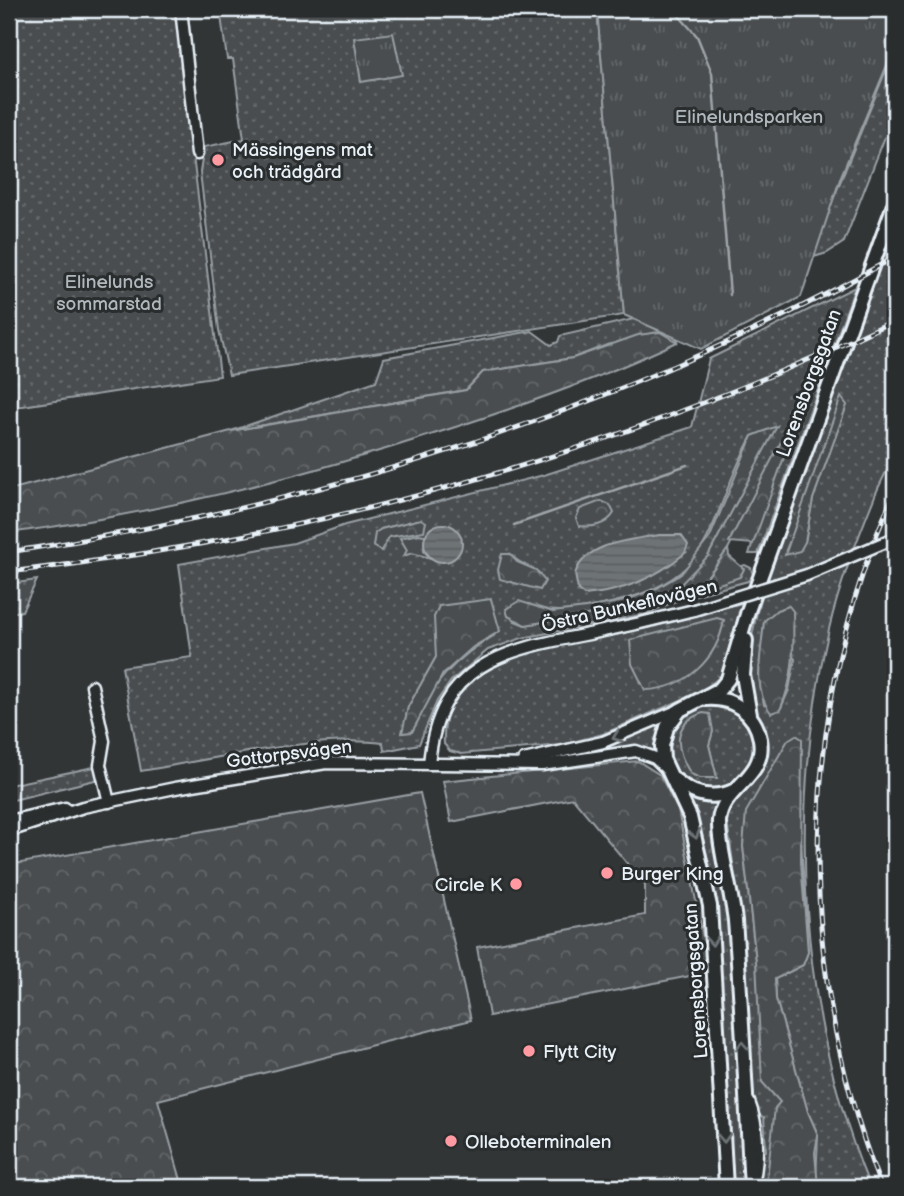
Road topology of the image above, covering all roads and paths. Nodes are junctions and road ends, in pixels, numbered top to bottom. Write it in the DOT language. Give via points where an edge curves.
graph roads {
  1 [pos="181,9"];
  2 [pos="197,154"];
  3 [pos="895,202"];
  4 [pos="895,538"];
  5 [pos="760,577"];
  6 [pos="92,686"];
  7 [pos="697,700"];
  8 [pos="680,710"];
  9 [pos="751,719"];
  10 [pos="429,764"];
  11 [pos="475,766"];
  12 [pos="671,775"];
  13 [pos="738,789"];
  14 [pos="109,802"];
  15 [pos="83,807"];
  16 [pos="9,821"];
  17 [pos="9,831"];
  18 [pos="726,1187"];
  19 [pos="752,1187"];
  1 -- 2 [label="street"];
  3 -- 5 [label="main road, Lorensborgsgatan"];
  4 -- 10 [label="street, Östra Bunkeflovägen, bridge" via="807,575 694,610 541,642 485,662 460,682 446,703 436,724"];
  5 -- 7 [label="main road, Lorensborgsgatan" via="728,679 720,689"];
  5 -- 9 [label="main road, Lorensborgsgatan" via="744,656 744,688"];
  6 -- 14 [label="street" via="104,741 100,765"];
  7 -- 8 [label="main road, Lorensborgsgatan"];
  7 -- 9 [label="main road" via="723,699 739,706"];
  8 -- 11 [label="street, Gottorpsvägen, one-way" via="574,751"];
  8 -- 12 [label="main road, Lorensborgsgatan" via="667,727 662,746"];
  9 -- 13 [label="main road, Lorensborgsgatan" via="760,738 760,758"];
  10 -- 11 [label="street, Gottorpsvägen"];
  10 -- 14 [label="street, Gottorpsvägen" via="294,767"];
  11 -- 12 [label="street, Gottorpsvägen" via="541,765 636,751 655,758"];
  12 -- 13 [label="main road" via="692,793 705,796"];
  12 -- 18 [label="main road, Lorensborgsgatan, one-way" via="695,835 710,906"];
  19 -- 13 [label="main road, Lorensborgsgatan, one-way" via="735,923 719,820 727,800"];
  14 -- 15 [label="street, Gottorpsvägen"];
  15 -- 16 [label="street, Gottorpsvägen"];
  15 -- 17 [label="street, Gottorpsvägen"];
}
